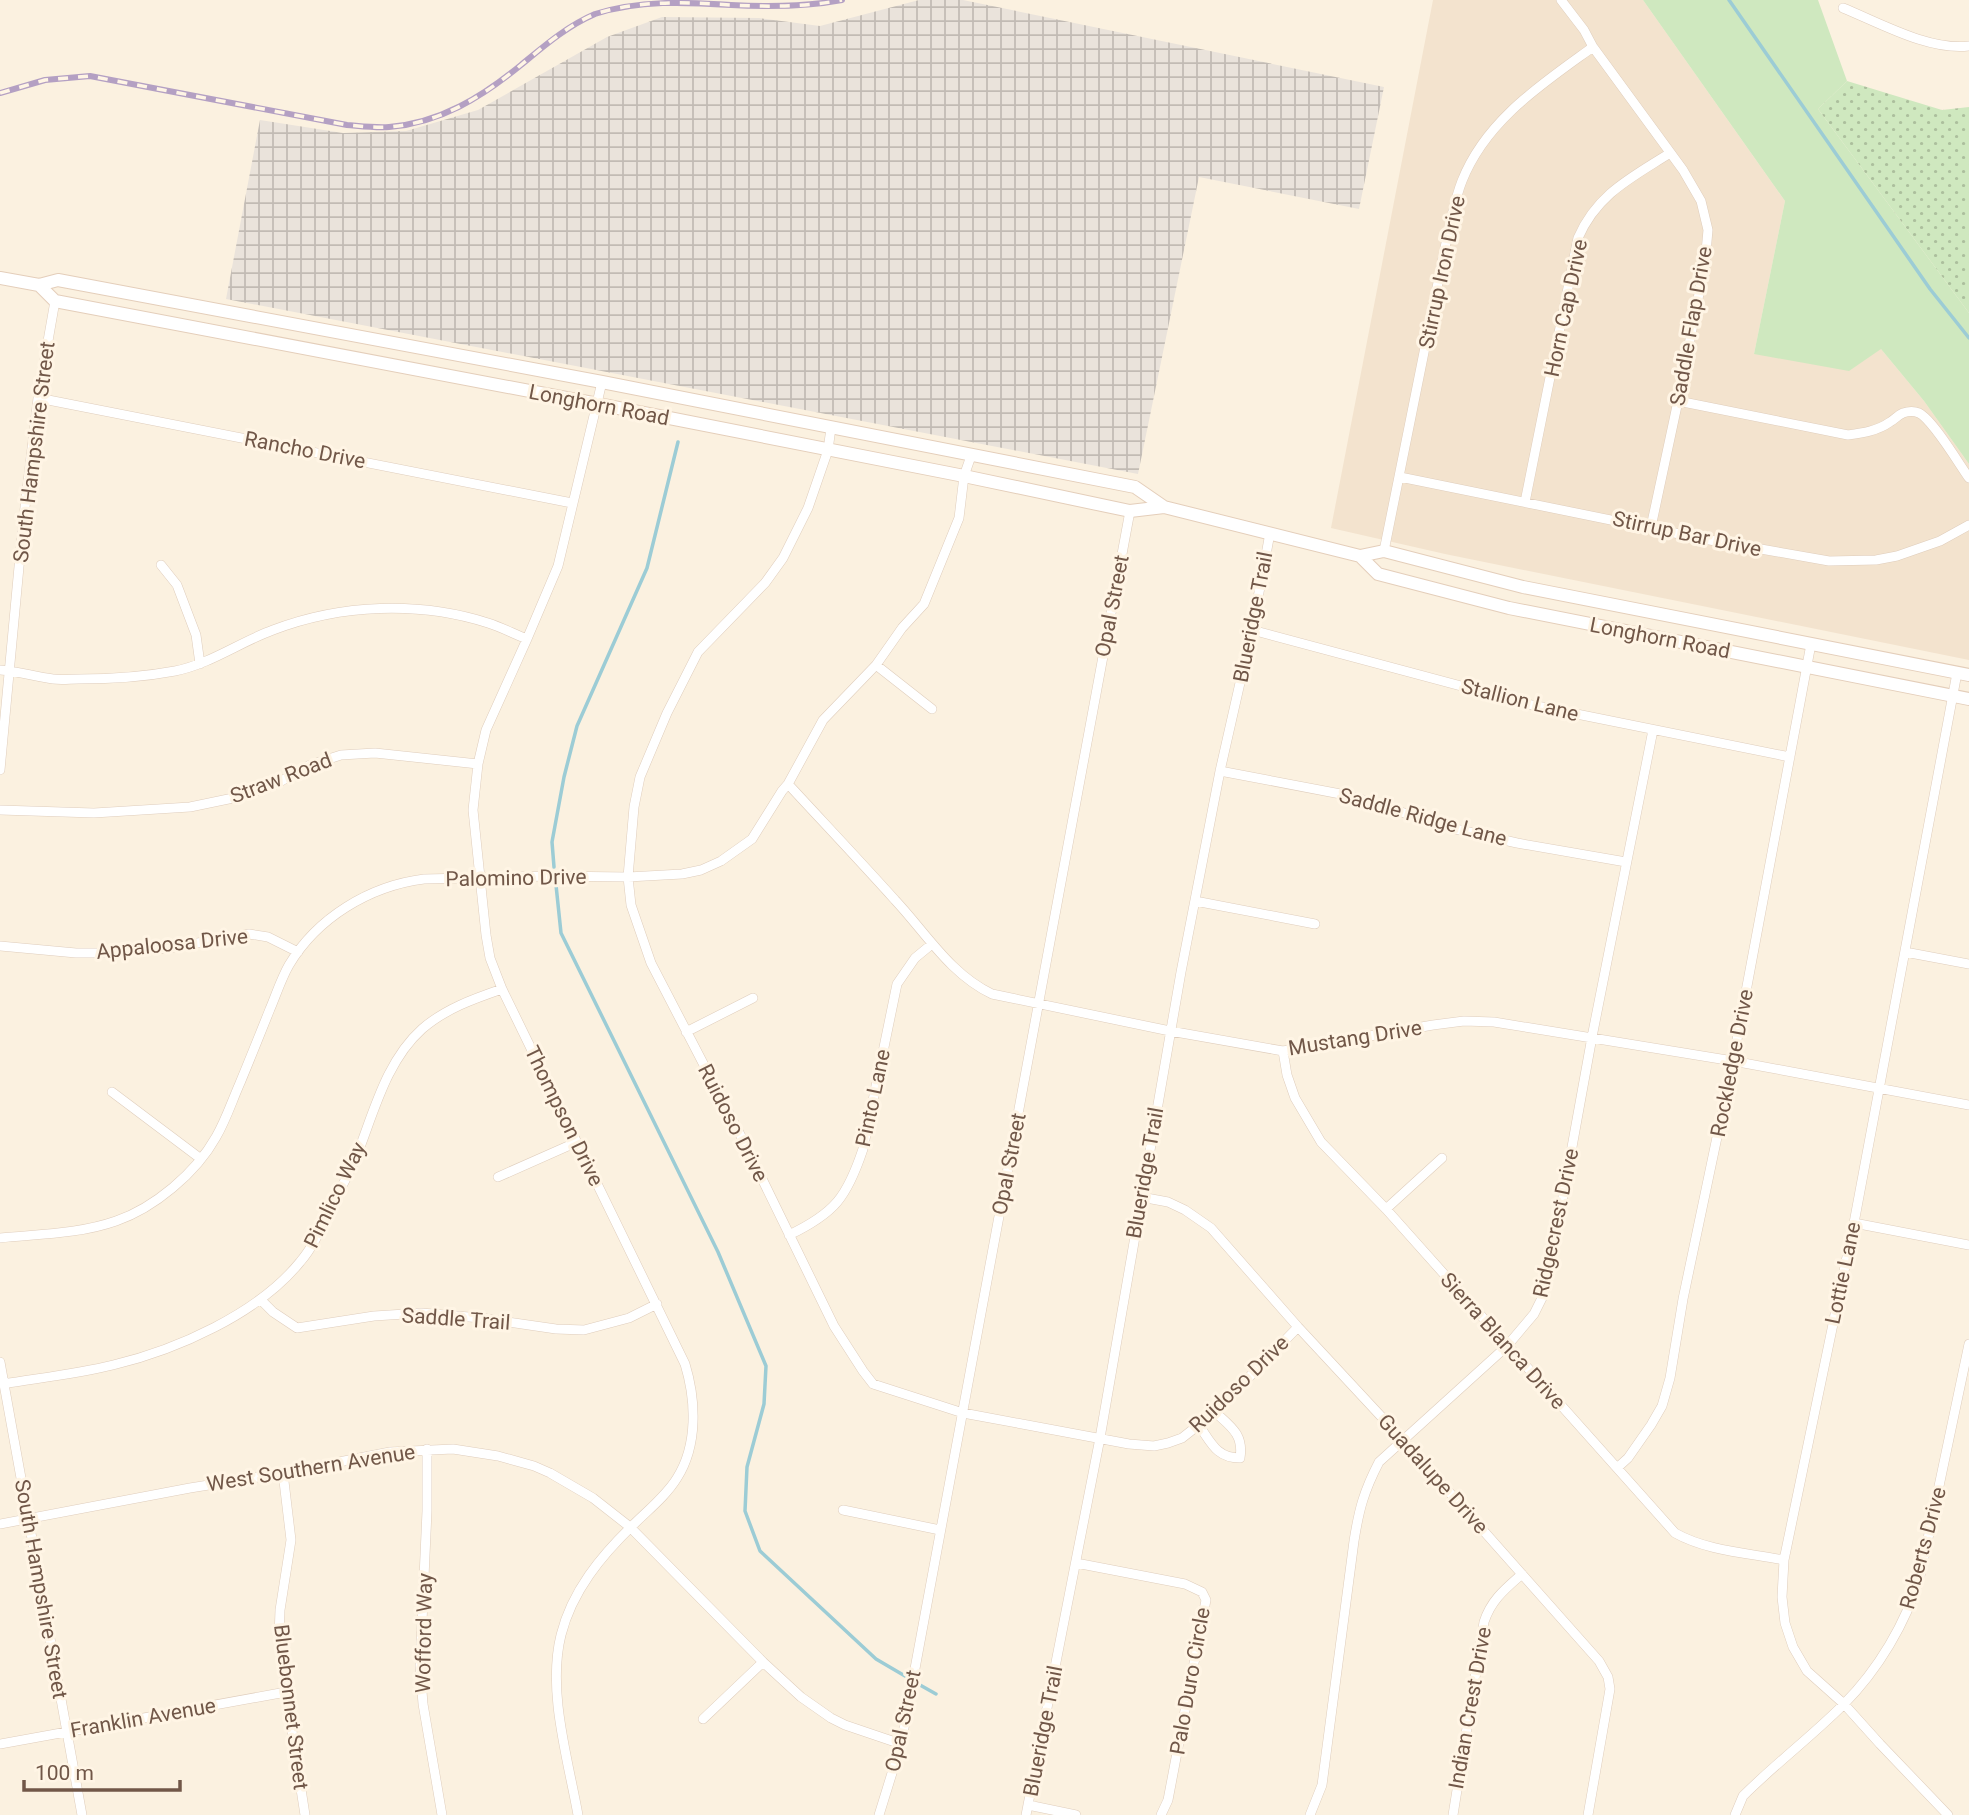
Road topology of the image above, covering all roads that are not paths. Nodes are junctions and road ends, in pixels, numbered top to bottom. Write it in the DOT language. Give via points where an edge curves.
graph roads {
  1 [pos="1561,0"];
  2 [pos="1843,8"];
  3 [pos="1969,46"];
  4 [pos="1593,47"];
  5 [pos="1670,153"];
  6 [pos="0,278"];
  7 [pos="39,285"];
  8 [pos="55,300"];
  9 [pos="177,302"];
  10 [pos="173,322"];
  11 [pos="602,382"];
  12 [pos="37,398"];
  13 [pos="1678,401"];
  14 [pos="598,404"];
  15 [pos="831,428"];
  16 [pos="828,450"];
  17 [pos="971,456"];
  18 [pos="964,476"];
  19 [pos="1400,477"];
  20 [pos="1969,478"];
  21 [pos="1525,502"];
  22 [pos="572,503"];
  23 [pos="1164,507"];
  24 [pos="1130,510"];
  25 [pos="1969,525"];
  26 [pos="1651,527"];
  27 [pos="1270,533"];
  28 [pos="1384,551"];
  29 [pos="1360,556"];
  30 [pos="161,565"];
  31 [pos="1252,631"];
  32 [pos="527,639"];
  33 [pos="1811,644"];
  34 [pos="200,664"];
  35 [pos="876,665"];
  36 [pos="1807,667"];
  37 [pos="5,670"];
  38 [pos="1963,674"];
  39 [pos="1953,696"];
  40 [pos="1969,699"];
  41 [pos="932,709"];
  42 [pos="1653,730"];
  43 [pos="1790,757"];
  44 [pos="478,764"];
  45 [pos="0,770"];
  46 [pos="1220,771"];
  47 [pos="788,784"];
  48 [pos="0,810"];
  49 [pos="1626,862"];
  50 [pos="481,877"];
  51 [pos="628,877"];
  52 [pos="1195,901"];
  53 [pos="1315,924"];
  54 [pos="932,944"];
  55 [pos="0,946"];
  56 [pos="298,952"];
  57 [pos="1905,952"];
  58 [pos="1969,964"];
  59 [pos="502,989"];
  60 [pos="752,998"];
  61 [pos="1038,1003"];
  62 [pos="1170,1031"];
  63 [pos="686,1032"];
  64 [pos="1592,1037"];
  65 [pos="1283,1051"];
  66 [pos="1733,1060"];
  67 [pos="1879,1088"];
  68 [pos="112,1092"];
  69 [pos="1969,1105"];
  70 [pos="577,1142"];
  71 [pos="1442,1158"];
  72 [pos="201,1159"];
  73 [pos="498,1177"];
  74 [pos="1141,1197"];
  75 [pos="1386,1209"];
  76 [pos="1854,1223"];
  77 [pos="789,1235"];
  78 [pos="0,1238"];
  79 [pos="1969,1245"];
  80 [pos="261,1300"];
  81 [pos="657,1304"];
  82 [pos="1298,1328"];
  83 [pos="1969,1344"];
  84 [pos="1507,1346"];
  85 [pos="0,1362"];
  86 [pos="3,1384"];
  87 [pos="962,1412"];
  88 [pos="1215,1412"];
  89 [pos="1198,1424"];
  90 [pos="1100,1438"];
  91 [pos="1403,1440"];
  92 [pos="427,1449"];
  93 [pos="1617,1468"];
  94 [pos="283,1473"];
  95 [pos="843,1510"];
  96 [pos="29,1520"];
  97 [pos="0,1524"];
  98 [pos="630,1528"];
  99 [pos="940,1530"];
  100 [pos="1784,1560"];
  101 [pos="1076,1563"];
  102 [pos="1522,1574"];
  103 [pos="763,1662"];
  104 [pos="286,1692"];
  105 [pos="1844,1704"];
  106 [pos="703,1719"];
  107 [pos="68,1732"];
  108 [pos="0,1744"];
  109 [pos="901,1744"];
  110 [pos="1027,1810"];
  111 [pos="82,1815"];
  112 [pos="305,1815"];
  113 [pos="442,1815"];
  114 [pos="578,1815"];
  115 [pos="879,1815"];
  116 [pos="1076,1815"];
  117 [pos="1161,1815"];
  118 [pos="1310,1815"];
  119 [pos="1452,1815"];
  120 [pos="1588,1815"];
  121 [pos="1735,1815"];
  122 [pos="1948,1815"];
  1 -- 4 [label="street, Saddle Flap Drive"];
  2 -- 3 [label="street" via="1926,42"];
  4 -- 5 [label="street, Saddle Flap Drive"];
  4 -- 19 [label="street, Stirrup Iron Drive" via="1516,105 1484,141 1462,181"];
  5 -- 13 [label="street, Saddle Flap Drive" via="1700,201 1708,230"];
  5 -- 21 [label="street, Horn Cap Drive" via="1613,190 1591,212 1578,238"];
  6 -- 7 [label="main road, Longhorn Road"];
  7 -- 8 [label="main road"];
  7 -- 9 [label="main road, Longhorn Road" via="58,280"];
  8 -- 10 [label="main road, Longhorn Road"];
  8 -- 12 [label="street, South Hampshire Street"];
  9 -- 10 [label="main road"];
  9 -- 11 [label="main road, Longhorn Road"];
  10 -- 14 [label="main road, Longhorn Road"];
  11 -- 14 [label="street, Thompson Drive"];
  11 -- 15 [label="main road, Longhorn Road"];
  12 -- 22 [label="street, Rancho Drive"];
  12 -- 37 [label="street, South Hampshire Street"];
  13 -- 20 [label="street" via="1848,435 1877,429 1900,414 1920,413"];
  13 -- 26 [label="street, Saddle Flap Drive"];
  14 -- 16 [label="main road, Longhorn Road"];
  14 -- 22 [label="street, Thompson Drive"];
  15 -- 16 [label="street, Ruidoso Drive"];
  15 -- 17 [label="main road, Longhorn Road"];
  16 -- 18 [label="main road, Longhorn Road"];
  16 -- 51 [label="street, Ruidoso Drive" via="808,508 783,558 698,652 667,713 640,777"];
  17 -- 18 [label="street, Palomino Drive"];
  17 -- 23 [label="main road, Longhorn Road" via="1135,488"];
  18 -- 24 [label="main road, Longhorn Road"];
  18 -- 35 [label="street, Palomino Drive" via="959,518 924,604"];
  19 -- 21 [label="street, Stirrup Bar Drive"];
  19 -- 28 [label="street, Stirrup Iron Drive"];
  21 -- 26 [label="street, Stirrup Bar Drive"];
  22 -- 32 [label="street, Thompson Drive" via="558,566"];
  23 -- 24 [label="main road, Longhorn Road"];
  23 -- 27 [label="main road, Longhorn Road"];
  24 -- 61 [label="street, Opal Street"];
  25 -- 26 [label="street, Stirrup Bar Drive" via="1897,556 1853,561 1801,557"];
  27 -- 29 [label="main road, Longhorn Road"];
  27 -- 31 [label="street, Blueridge Trail"];
  28 -- 29 [label="main road, Longhorn Road"];
  28 -- 33 [label="main road, Longhorn Road" via="1523,587"];
  29 -- 36 [label="main road, Longhorn Road" via="1378,575 1508,608"];
  30 -- 34 [label="street" via="177,585 196,635"];
  31 -- 42 [label="street, Stallion Lane" via="1532,705"];
  31 -- 46 [label="street, Blueridge Trail"];
  32 -- 34 [label="street" via="457,615 391,608 358,610 324,614 271,630"];
  32 -- 44 [label="street, Thompson Drive" via="486,730"];
  33 -- 36 [label="street, Rockledge Drive"];
  33 -- 38 [label="main road, Longhorn Road"];
  34 -- 37 [label="street" via="149,676 102,679 54,680"];
  35 -- 41 [label="street"];
  35 -- 47 [label="street, Palomino Drive" via="823,720"];
  36 -- 39 [label="main road, Longhorn Road"];
  36 -- 43 [label="street, Rockledge Drive"];
  37 -- 45 [label="street, South Hampshire Street"];
  38 -- 39 [label="street, Lottie Lane"];
  39 -- 40 [label="main road, Longhorn Road"];
  39 -- 57 [label="street, Lottie Lane"];
  42 -- 43 [label="street, Stallion Lane"];
  42 -- 49 [label="street, Ridgecrest Drive"];
  43 -- 66 [label="street, Rockledge Drive"];
  44 -- 48 [label="street, Straw Road" via="375,752 341,755 310,765 274,785 190,807 94,813"];
  44 -- 50 [label="street, Thompson Drive" via="473,810"];
  46 -- 49 [label="street, Saddle Ridge Lane" via="1351,796 1451,828 1517,843"];
  46 -- 52 [label="street, Blueridge Trail"];
  47 -- 51 [label="street, Palomino Drive" via="752,839 721,861 682,874"];
  47 -- 54 [label="street, Mustang Drive"];
  49 -- 64 [label="street, Ridgecrest Drive"];
  50 -- 51 [label="street, Palomino Drive"];
  50 -- 56 [label="street, Palomino Drive" via="405,881 371,893 338,913"];
  50 -- 59 [label="street, Thompson Drive" via="490,958"];
  51 -- 63 [label="street, Ruidoso Drive" via="631,905 651,963"];
  52 -- 53 [label="street"];
  52 -- 62 [label="street, Blueridge Trail"];
  54 -- 61 [label="street, Mustang Drive" via="974,985 992,994"];
  54 -- 77 [label="street, Pinto Lane" via="915,958 897,984 855,1174 832,1209"];
  55 -- 56 [label="street, Appaloosa Drive" via="112,952 249,934 268,937"];
  56 -- 72 [label="street, Palomino Drive" via="221,1128"];
  57 -- 58 [label="street"];
  57 -- 67 [label="street, Lottie Lane"];
  59 -- 70 [label="street, Thompson Drive"];
  59 -- 80 [label="street, Pimlico Way" via="450,1010 420,1031 405,1050 393,1067 314,1242 300,1263"];
  60 -- 63 [label="street"];
  61 -- 62 [label="street, Mustang Drive"];
  61 -- 87 [label="street, Opal Street"];
  62 -- 65 [label="street, Mustang Drive"];
  62 -- 74 [label="street, Blueridge Trail"];
  63 -- 77 [label="street, Ruidoso Drive"];
  64 -- 65 [label="street, Mustang Drive" via="1464,1021"];
  64 -- 66 [label="street, Mustang Drive"];
  64 -- 84 [label="street, Ridgecrest Drive" via="1548,1279 1534,1314"];
  65 -- 75 [label="street, Sierra Blanca Drive" via="1295,1098 1321,1142"];
  66 -- 67 [label="street, Mustang Drive"];
  66 -- 93 [label="street, Rockledge Drive" via="1670,1378 1651,1425"];
  67 -- 69 [label="street, Mustang Drive"];
  67 -- 76 [label="street, Lottie Lane"];
  68 -- 72 [label="street"];
  70 -- 73 [label="street"];
  70 -- 81 [label="street, Thompson Drive"];
  71 -- 75 [label="street"];
  72 -- 78 [label="street, Palomino Drive" via="162,1196 117,1221 83,1231"];
  74 -- 82 [label="street, Guadalupe Drive" via="1168,1202 1210,1228"];
  74 -- 90 [label="street, Blueridge Trail"];
  75 -- 84 [label="street, Sierra Blanca Drive"];
  76 -- 79 [label="street"];
  76 -- 100 [label="street, Lottie Lane"];
  77 -- 87 [label="street, Ruidoso Drive" via="834,1326 873,1384"];
  80 -- 81 [label="street, Saddle Trail" via="297,1328 421,1313 584,1330 629,1318"];
  80 -- 86 [label="street, Pimlico Way" via="158,1352 111,1366"];
  81 -- 98 [label="street, Thompson Drive" via="689,1377 693,1429 679,1476"];
  82 -- 88 [label="street, Ruidoso Drive"];
  82 -- 91 [label="street, Guadalupe Drive"];
  83 -- 105 [label="street, Roberts Drive" via="1912,1605 1899,1631"];
  84 -- 91 [label="street, Ridgecrest Drive"];
  84 -- 93 [label="street, Sierra Blanca Drive"];
  85 -- 86 [label="street, South Hampshire Street"];
  86 -- 96 [label="street, South Hampshire Street"];
  87 -- 90 [label="street, Ruidoso Drive"];
  87 -- 99 [label="street, Opal Street"];
  88 -- 89 [label="street, Ruidoso Drive"];
  88 -- 89 [label="street" via="1237,1433 1240,1458 1219,1453"];
  89 -- 90 [label="street, Ruidoso Drive" via="1182,1438 1154,1446"];
  90 -- 101 [label="street, Blueridge Trail"];
  91 -- 102 [label="street, Guadalupe Drive"];
  91 -- 118 [label="street, Ridgecrest Drive" via="1379,1462 1359,1509 1322,1785"];
  92 -- 94 [label="street, West Southern Avenue"];
  92 -- 98 [label="street, West Southern Avenue" via="476,1452 534,1466 580,1489"];
  92 -- 113 [label="street, Wofford Way" via="420,1667"];
  93 -- 100 [label="street, Sierra Blanca Drive" via="1675,1533 1704,1545"];
  94 -- 96 [label="street, West Southern Avenue"];
  94 -- 104 [label="street, Bluebonnet Street" via="290,1540 279,1637"];
  95 -- 99 [label="street"];
  96 -- 97 [label="street, West Southern Avenue"];
  96 -- 107 [label="street, South Hampshire Street"];
  98 -- 103 [label="street, West Southern Avenue"];
  98 -- 114 [label="street, Thompson Drive" via="585,1580 559,1645 557,1700"];
  99 -- 109 [label="street, Opal Street"];
  100 -- 105 [label="street, Lottie Lane" via="1782,1597 1793,1647 1807,1671"];
  101 -- 110 [label="street, Blueridge Trail"];
  101 -- 117 [label="street, Palo Duro Circle" via="1185,1584 1202,1592 1206,1600 1168,1800"];
  102 -- 119 [label="street, Indian Crest Drive" via="1495,1598 1484,1622"];
  102 -- 120 [label="street, Guadalupe Drive" via="1608,1676 1609,1705"];
  103 -- 106 [label="street"];
  103 -- 109 [label="street, West Southern Avenue" via="831,1718"];
  104 -- 107 [label="street, Franklin Avenue"];
  104 -- 112 [label="street, Bluebonnet Street"];
  105 -- 121 [label="street, Roberts Drive" via="1743,1797"];
  105 -- 122 [label="street, Lottie Lane"];
  107 -- 108 [label="street, Franklin Avenue"];
  107 -- 111 [label="street, South Hampshire Street"];
  109 -- 115 [label="street, Opal Street"];
  110 -- 116 [label="street"];
}
